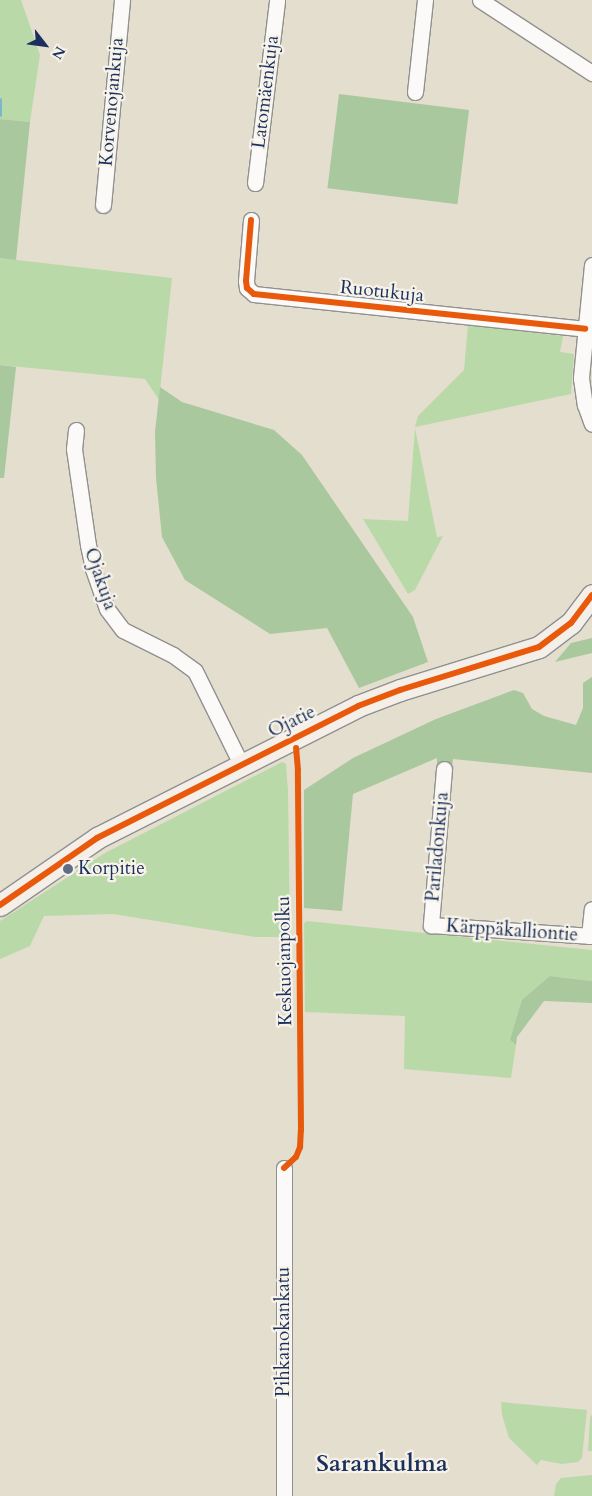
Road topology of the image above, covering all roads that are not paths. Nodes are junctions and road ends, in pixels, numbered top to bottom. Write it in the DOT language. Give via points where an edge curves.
graph roads {
  1 [pos="122,0"];
  2 [pos="277,0"];
  3 [pos="425,0"];
  4 [pos="488,3"];
  5 [pos="592,73"];
  6 [pos="415,92"];
  7 [pos="255,183"];
  8 [pos="102,205"];
  9 [pos="252,220"];
  10 [pos="592,265"];
  11 [pos="585,329"];
  12 [pos="592,424"];
  13 [pos="76,430"];
  14 [pos="592,595"];
  15 [pos="241,764"];
  16 [pos="444,768"];
  17 [pos="3,896"];
  18 [pos="592,909"];
  19 [pos="431,925"];
  20 [pos="590,936"];
  21 [pos="284,1168"];
  22 [pos="284,1496"];
  1 -- 8 [label="street, Korvenojankuja"];
  2 -- 7 [label="street, Latomäenkuja"];
  3 -- 6 [label="street"];
  4 -- 5 [label="street"];
  9 -- 11 [label="street, Ruotukuja" via="246,282 254,294"];
  10 -- 11 [label="street"];
  11 -- 12 [label="street" via="581,378"];
  13 -- 15 [label="street, Ojakuja" via="74,450 88,546 108,609 123,630 173,655 195,671"];
  14 -- 15 [label="street, Ojatie" via="571,623 539,647 358,706"];
  15 -- 17 [label="street, Ojatie" via="97,838"];
  16 -- 19 [label="street, Pariladonkuja"];
  18 -- 20 [label="street"];
  19 -- 20 [label="street, Kärppäkalliontie"];
  21 -- 22 [label="street, Pihkanokankatu"];
}
